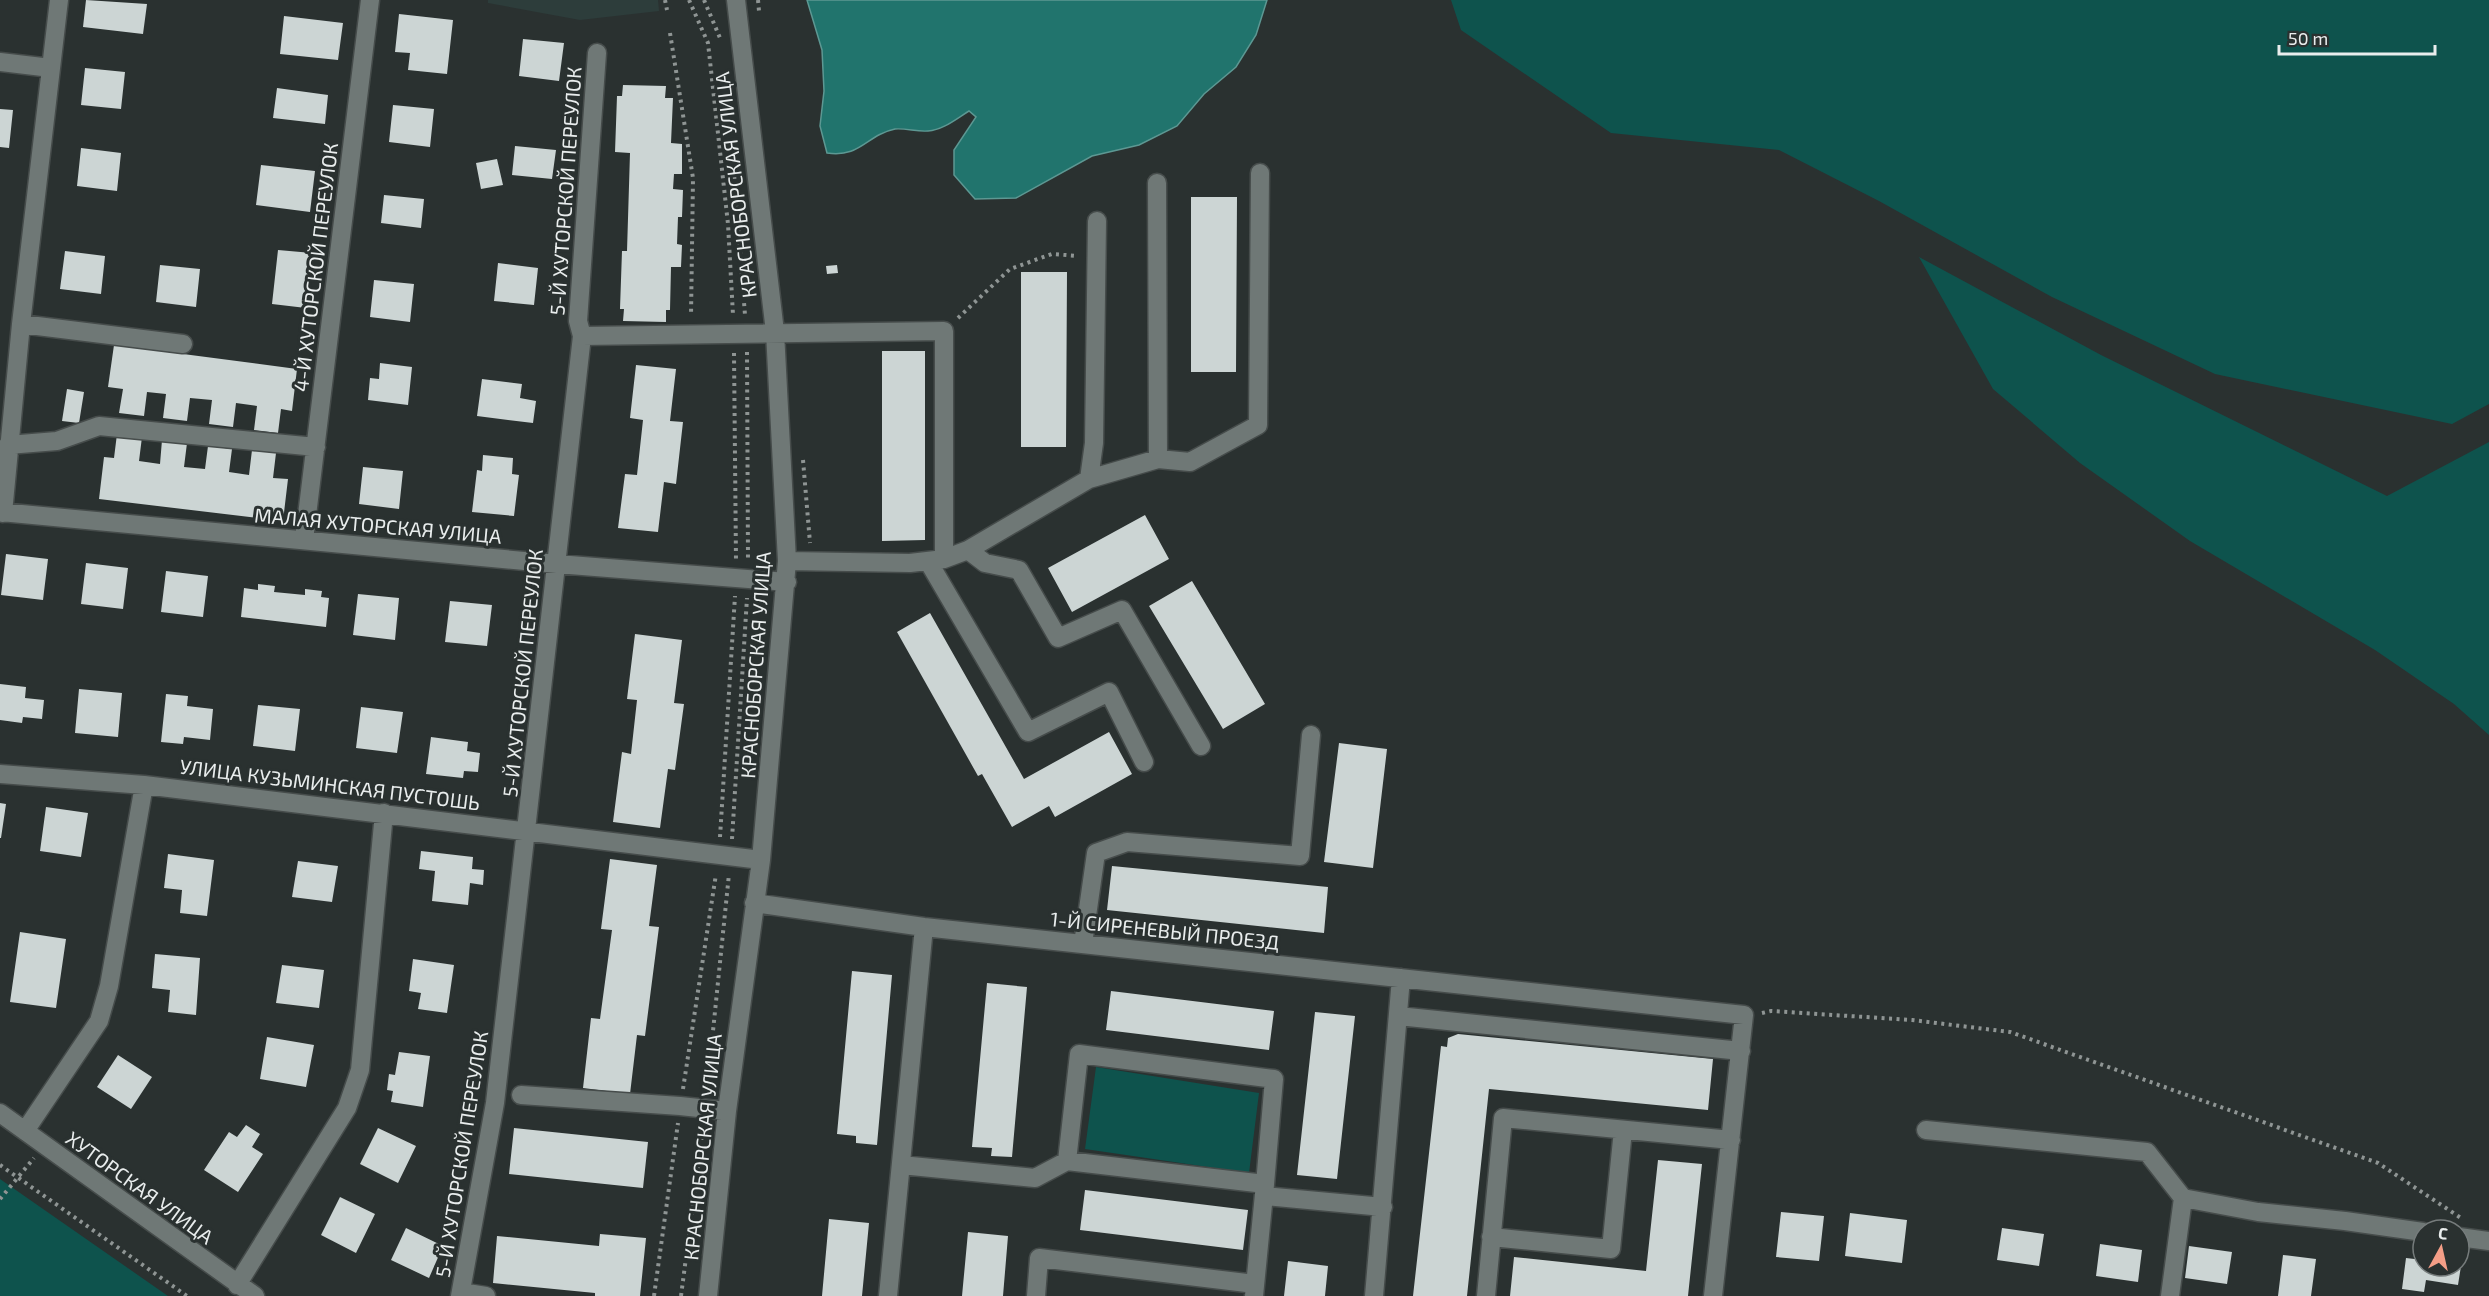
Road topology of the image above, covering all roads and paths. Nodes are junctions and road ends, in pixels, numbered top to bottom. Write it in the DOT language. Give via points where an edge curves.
graph roads {
  1 [pos="59,0"];
  2 [pos="370,0"];
  3 [pos="665,0"];
  4 [pos="689,0"];
  5 [pos="704,0"];
  6 [pos="736,0"];
  7 [pos="667,10"];
  8 [pos="670,33"];
  9 [pos="724,48"];
  10 [pos="597,53"];
  11 [pos="0,62"];
  12 [pos="51,68"];
  13 [pos="733,155"];
  14 [pos="1260,173"];
  15 [pos="1157,183"];
  16 [pos="1097,221"];
  17 [pos="1078,256"];
  18 [pos="21,324"];
  19 [pos="691,324"];
  20 [pos="580,331"];
  21 [pos="775,332"];
  22 [pos="944,332"];
  23 [pos="741,333"];
  24 [pos="183,344"];
  25 [pos="9,445"];
  26 [pos="316,447"];
  27 [pos="1158,459"];
  28 [pos="1089,479"];
  29 [pos="1,512"];
  30 [pos="303,540"];
  31 [pos="968,550"];
  32 [pos="936,560"];
  33 [pos="787,561"];
  34 [pos="556,564"];
  35 [pos="742,579"];
  36 [pos="787,582"];
  37 [pos="1311,735"];
  38 [pos="1201,746"];
  39 [pos="1144,762"];
  40 [pos="0,774"];
  41 [pos="144,785"];
  42 [pos="384,813"];
  43 [pos="527,830"];
  44 [pos="725,855"];
  45 [pos="761,860"];
  46 [pos="754,903"];
  47 [pos="924,927"];
  48 [pos="1083,944"];
  49 [pos="1401,978"];
  50 [pos="1744,1015"];
  51 [pos="1398,1016"];
  52 [pos="1741,1050"];
  53 [pos="521,1095"];
  54 [pos="680,1106"];
  55 [pos="705,1109"];
  56 [pos="727,1111"];
  57 [pos="0,1113"];
  58 [pos="1623,1130"];
  59 [pos="1926,1130"];
  60 [pos="24,1131"];
  61 [pos="1731,1140"];
  62 [pos="44,1146"];
  63 [pos="1067,1161"];
  64 [pos="0,1165"];
  65 [pos="901,1165"];
  66 [pos="18,1178"];
  67 [pos="1265,1184"];
  68 [pos="2183,1198"];
  69 [pos="0,1199"];
  70 [pos="1383,1207"];
  71 [pos="2450,1218"];
  72 [pos="2411,1230"];
  73 [pos="2471,1233"];
  74 [pos="1491,1237"];
  75 [pos="2489,1241"];
  76 [pos="237,1285"];
  77 [pos="1255,1290"];
  78 [pos="461,1294"];
  79 [pos="188,1296"];
  80 [pos="255,1296"];
  81 [pos="486,1296"];
  82 [pos="654,1296"];
  83 [pos="681,1296"];
  84 [pos="708,1296"];
  85 [pos="888,1296"];
  86 [pos="1036,1296"];
  87 [pos="1374,1296"];
  88 [pos="1485,1296"];
  89 [pos="1713,1296"];
  90 [pos="2170,1296"];
  1 -- 12 [label="street"];
  2 -- 26 [label="street, 4-Й ХУТОРСКОЙ ПЕРЕУЛОК"];
  3 -- 7 [label="path"];
  4 -- 23 [label="path" via="708,43"];
  5 -- 9 [label="path"];
  6 -- 21 [label="street, КРАСНОБОРСКАЯ УЛИЦА"];
  8 -- 19 [label="path" via="693,178"];
  10 -- 20 [label="street, 5-Й ХУТОРСКОЙ ПЕРЕУЛОК"];
  11 -- 12 [label="street"];
  12 -- 18 [label="street"];
  13 -- 23 [label="path"];
  14 -- 27 [label="street" via="1258,425 1190,462"];
  15 -- 27 [label="street"];
  16 -- 28 [label="street" via="1094,443"];
  17 -- 22 [label="path" via="1052,254 1010,269"];
  18 -- 24 [label="street"];
  18 -- 25 [label="street"];
  20 -- 23 [label="street"];
  20 -- 34 [label="street, 5-Й ХУТОРСКОЙ ПЕРЕУЛОК"];
  21 -- 22 [label="street"];
  21 -- 23 [label="street"];
  21 -- 33 [label="street, КРАСНОБОРСКАЯ УЛИЦА"];
  22 -- 32 [label="street"];
  23 -- 35 [label="path"];
  23 -- 35 [label="path"];
  25 -- 26 [label="street" via="57,441 99,426"];
  25 -- 29 [label="street"];
  26 -- 30 [label="street, 4-Й ХУТОРСКОЙ ПЕРЕУЛОК"];
  27 -- 28 [label="street"];
  28 -- 31 [label="street"];
  29 -- 30 [label="street, МАЛАЯ ХУТОРСКАЯ УЛИЦА"];
  30 -- 34 [label="street, МАЛАЯ ХУТОРСКАЯ УЛИЦА"];
  31 -- 32 [label="street"];
  31 -- 38 [label="street" via="986,563 1019,570 1058,638 1122,610"];
  32 -- 33 [label="street"];
  32 -- 39 [label="street" via="1028,732 1109,692"];
  33 -- 36 [label="street, КРАСНОБОРСКАЯ УЛИЦА"];
  34 -- 35 [label="street, МАЛАЯ ХУТОРСКАЯ УЛИЦА"];
  34 -- 43 [label="street, 5-Й ХУТОРСКОЙ ПЕРЕУЛОК"];
  35 -- 36 [label="street, МАЛАЯ ХУТОРСКАЯ УЛИЦА"];
  35 -- 44 [label="path"];
  35 -- 44 [label="path"];
  36 -- 45 [label="street, КРАСНОБОРСКАЯ УЛИЦА"];
  37 -- 48 [label="street" via="1300,856 1127,842 1096,853"];
  40 -- 41 [label="street, УЛИЦА КУЗЬМИНСКАЯ ПУСТОШЬ"];
  41 -- 42 [label="street, УЛИЦА КУЗЬМИНСКАЯ ПУСТОШЬ"];
  41 -- 60 [label="street" via="109,986 99,1021"];
  42 -- 43 [label="street, УЛИЦА КУЗЬМИНСКАЯ ПУСТОШЬ"];
  42 -- 76 [label="street" via="360,1070 347,1108"];
  43 -- 44 [label="street, УЛИЦА КУЗЬМИНСКАЯ ПУСТОШЬ"];
  43 -- 78 [label="street, 5-Й ХУТОРСКОЙ ПЕРЕУЛОК" via="495,1103"];
  44 -- 45 [label="street, УЛИЦА КУЗЬМИНСКАЯ ПУСТОШЬ"];
  44 -- 54 [label="path"];
  44 -- 55 [label="path"];
  45 -- 46 [label="street, КРАСНОБОРСКАЯ УЛИЦА"];
  46 -- 47 [label="street, 1-Й СИРЕНЕВЫЙ ПРОЕЗД"];
  46 -- 56 [label="street, КРАСНОБОРСКАЯ УЛИЦА"];
  47 -- 48 [label="street, 1-Й СИРЕНЕВЫЙ ПРОЕЗД"];
  47 -- 65 [label="street"];
  48 -- 49 [label="street, 1-Й СИРЕНЕВЫЙ ПРОЕЗД"];
  49 -- 50 [label="street, 1-Й СИРЕНЕВЫЙ ПРОЕЗД"];
  49 -- 51 [label="street"];
  50 -- 52 [label="street"];
  50 -- 71 [label="path" via="1771,1011 1912,1020 2010,1032 2378,1162"];
  51 -- 52 [label="street"];
  51 -- 70 [label="street"];
  52 -- 61 [label="street"];
  53 -- 54 [label="street"];
  54 -- 55 [label="street"];
  54 -- 82 [label="path"];
  55 -- 56 [label="street"];
  55 -- 83 [label="path"];
  56 -- 84 [label="street, КРАСНОБОРСКАЯ УЛИЦА"];
  57 -- 60 [label="street, ХУТОРСКАЯ УЛИЦА"];
  58 -- 61 [label="street"];
  58 -- 74 [label="street" via="1503,1118"];
  58 -- 74 [label="street" via="1611,1249"];
  59 -- 68 [label="street" via="2147,1152"];
  60 -- 62 [label="street, ХУТОРСКАЯ УЛИЦА"];
  61 -- 89 [label="street"];
  62 -- 66 [label="path"];
  62 -- 76 [label="street, ХУТОРСКАЯ УЛИЦА"];
  63 -- 65 [label="street" via="1035,1178"];
  63 -- 67 [label="street"];
  63 -- 67 [label="street" via="1079,1054 1274,1079"];
  64 -- 66 [label="path"];
  65 -- 85 [label="street"];
  66 -- 69 [label="path"];
  66 -- 79 [label="path"];
  67 -- 70 [label="street" via="1264,1196"];
  67 -- 77 [label="street"];
  68 -- 72 [label="street" via="2258,1212"];
  68 -- 90 [label="street"];
  70 -- 87 [label="street"];
  73 -- 75 [label="street"];
  74 -- 88 [label="street"];
  76 -- 80 [label="street, ХУТОРСКАЯ УЛИЦА"];
  77 -- 86 [label="street" via="1039,1258"];
  78 -- 81 [label="street"];
}
